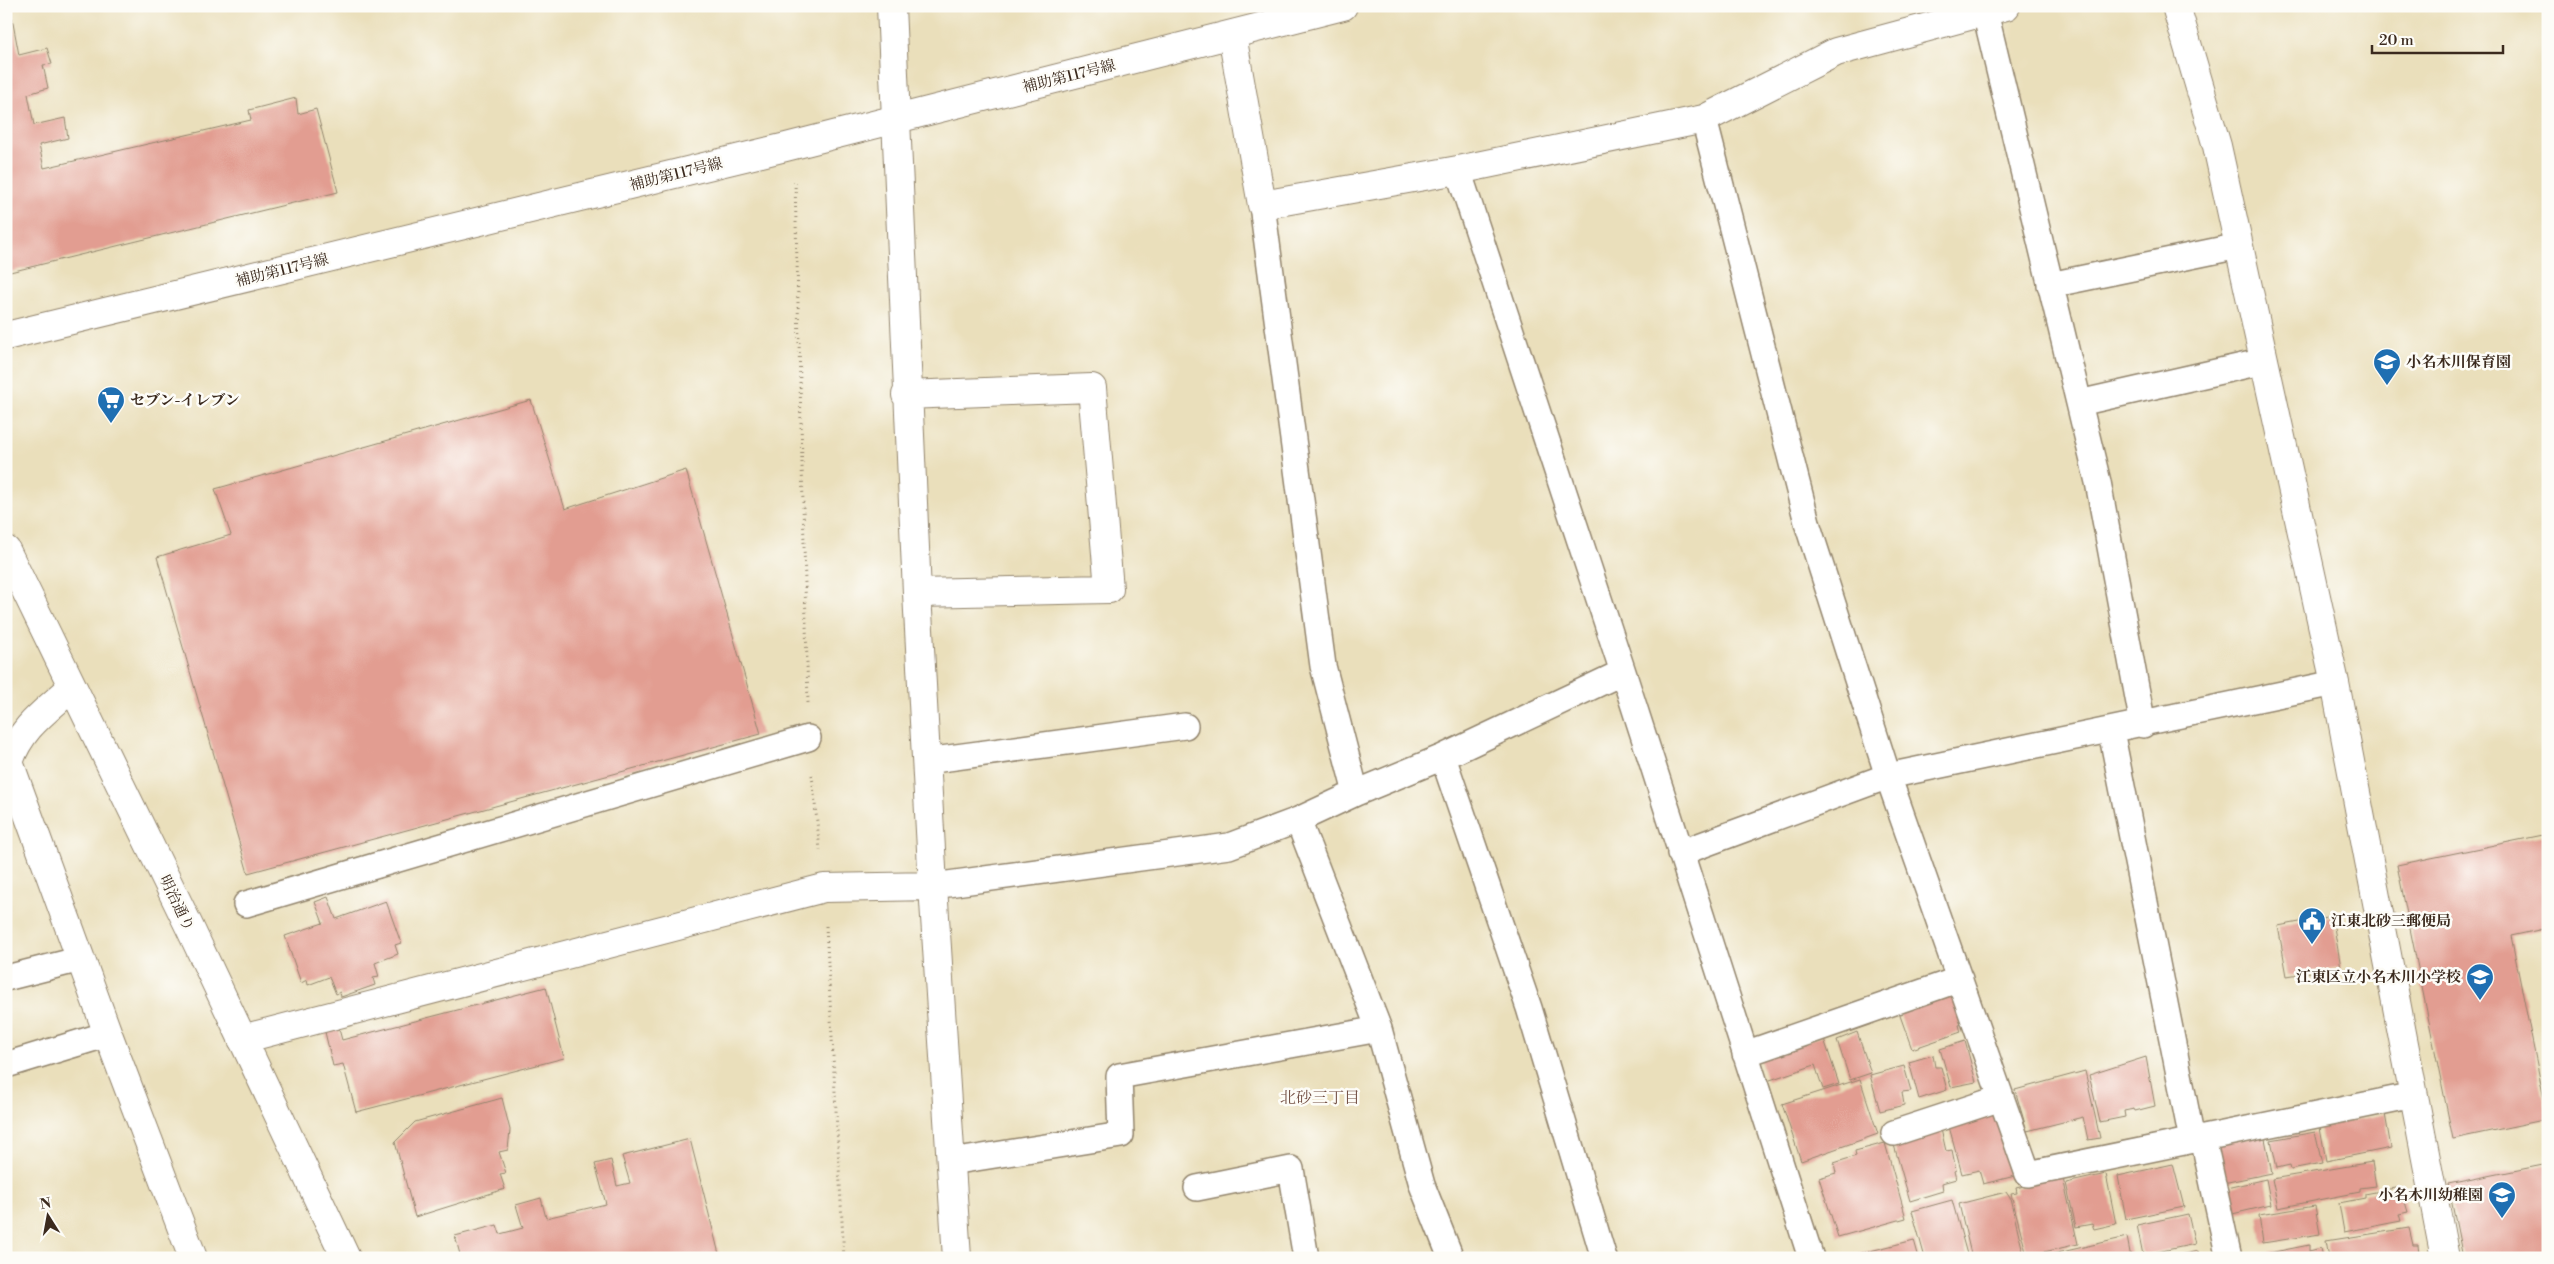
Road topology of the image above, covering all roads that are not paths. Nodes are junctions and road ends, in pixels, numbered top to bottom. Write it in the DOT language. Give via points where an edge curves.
graph roads {
  1 [pos="891,6"];
  2 [pos="1344,6"];
  3 [pos="2176,6"];
  4 [pos="1996,9"];
  5 [pos="1232,36"];
  6 [pos="897,119"];
  7 [pos="1704,120"];
  8 [pos="1458,170"];
  9 [pos="1262,205"];
  10 [pos="2239,246"];
  11 [pos="2050,285"];
  12 [pos="6,336"];
  13 [pos="2264,361"];
  14 [pos="906,395"];
  15 [pos="2079,403"];
  16 [pos="6,550"];
  17 [pos="917,593"];
  18 [pos="1623,672"];
  19 [pos="2336,683"];
  20 [pos="71,688"];
  21 [pos="2142,725"];
  22 [pos="1185,726"];
  23 [pos="2112,731"];
  24 [pos="808,738"];
  25 [pos="1443,757"];
  26 [pos="926,762"];
  27 [pos="1888,776"];
  28 [pos="1356,793"];
  29 [pos="1298,820"];
  30 [pos="1680,853"];
  31 [pos="933,886"];
  32 [pos="246,904"];
  33 [pos="81,959"];
  34 [pos="6,978"];
  35 [pos="1960,979"];
  36 [pos="1378,1030"];
  37 [pos="108,1034"];
  38 [pos="242,1039"];
  39 [pos="1745,1054"];
  40 [pos="6,1065"];
  41 [pos="2414,1095"];
  42 [pos="2001,1098"];
  43 [pos="1894,1132"];
  44 [pos="2198,1139"];
  45 [pos="951,1162"];
  46 [pos="1197,1188"];
  47 [pos="193,1258"];
  48 [pos="346,1258"];
  49 [pos="957,1258"];
  50 [pos="1306,1258"];
  51 [pos="1452,1258"];
  52 [pos="1604,1258"];
  53 [pos="1811,1258"];
  54 [pos="2229,1258"];
  55 [pos="2445,1258"];
  1 -- 6 [label="street"];
  2 -- 5 [label="street, 補助第117号線"];
  3 -- 10 [label="street" via="2216,146"];
  4 -- 7 [label="street" via="1836,52"];
  4 -- 11 [label="lane"];
  5 -- 6 [label="street, 補助第117号線"];
  5 -- 9 [label="street"];
  6 -- 12 [label="street, 補助第117号線"];
  6 -- 14 [label="street"];
  7 -- 8 [label="street"];
  7 -- 27 [label="lane" via="1808,526"];
  8 -- 9 [label="street"];
  8 -- 18 [label="lane"];
  9 -- 28 [label="lane" via="1323,666"];
  10 -- 11 [label="lane"];
  10 -- 13 [label="street"];
  11 -- 15 [label="lane"];
  13 -- 15 [label="lane"];
  13 -- 19 [label="street"];
  14 -- 17 [label="street"];
  14 -- 17 [label="street" via="1092,388 1109,589"];
  15 -- 21 [label="lane" via="2098,482"];
  16 -- 20 [label="street, 明治通り"];
  17 -- 26 [label="street"];
  18 -- 25 [label="lane"];
  18 -- 30 [label="lane"];
  19 -- 21 [label="lane"];
  19 -- 41 [label="street"];
  20 -- 33 [label="street" via="26,729 15,743 9,762"];
  20 -- 38 [label="street, 明治通り"];
  21 -- 23 [label="lane"];
  22 -- 26 [label="lane"];
  23 -- 27 [label="lane"];
  23 -- 44 [label="lane"];
  24 -- 32 [label="lane"];
  25 -- 28 [label="lane"];
  25 -- 52 [label="lane" via="1529,1008"];
  26 -- 31 [label="street"];
  27 -- 30 [label="lane"];
  27 -- 35 [label="lane"];
  28 -- 29 [label="lane"];
  29 -- 31 [label="lane" via="1229,846"];
  29 -- 36 [label="lane"];
  30 -- 39 [label="lane"];
  31 -- 38 [label="street" via="824,888"];
  31 -- 45 [label="street"];
  33 -- 34 [label="lane"];
  33 -- 37 [label="street"];
  35 -- 39 [label="lane"];
  35 -- 42 [label="lane"];
  36 -- 45 [label="lane" via="1119,1076 1121,1135"];
  36 -- 51 [label="lane" via="1422,1185"];
  37 -- 40 [label="lane"];
  37 -- 47 [label="street"];
  38 -- 48 [label="street, 明治通り"];
  39 -- 53 [label="lane"];
  41 -- 44 [label="lane"];
  41 -- 55 [label="street"];
  42 -- 43 [label="lane"];
  42 -- 44 [label="lane" via="2028,1174"];
  44 -- 54 [label="lane"];
  45 -- 49 [label="street"];
  46 -- 50 [label="lane" via="1291,1169"];
}
